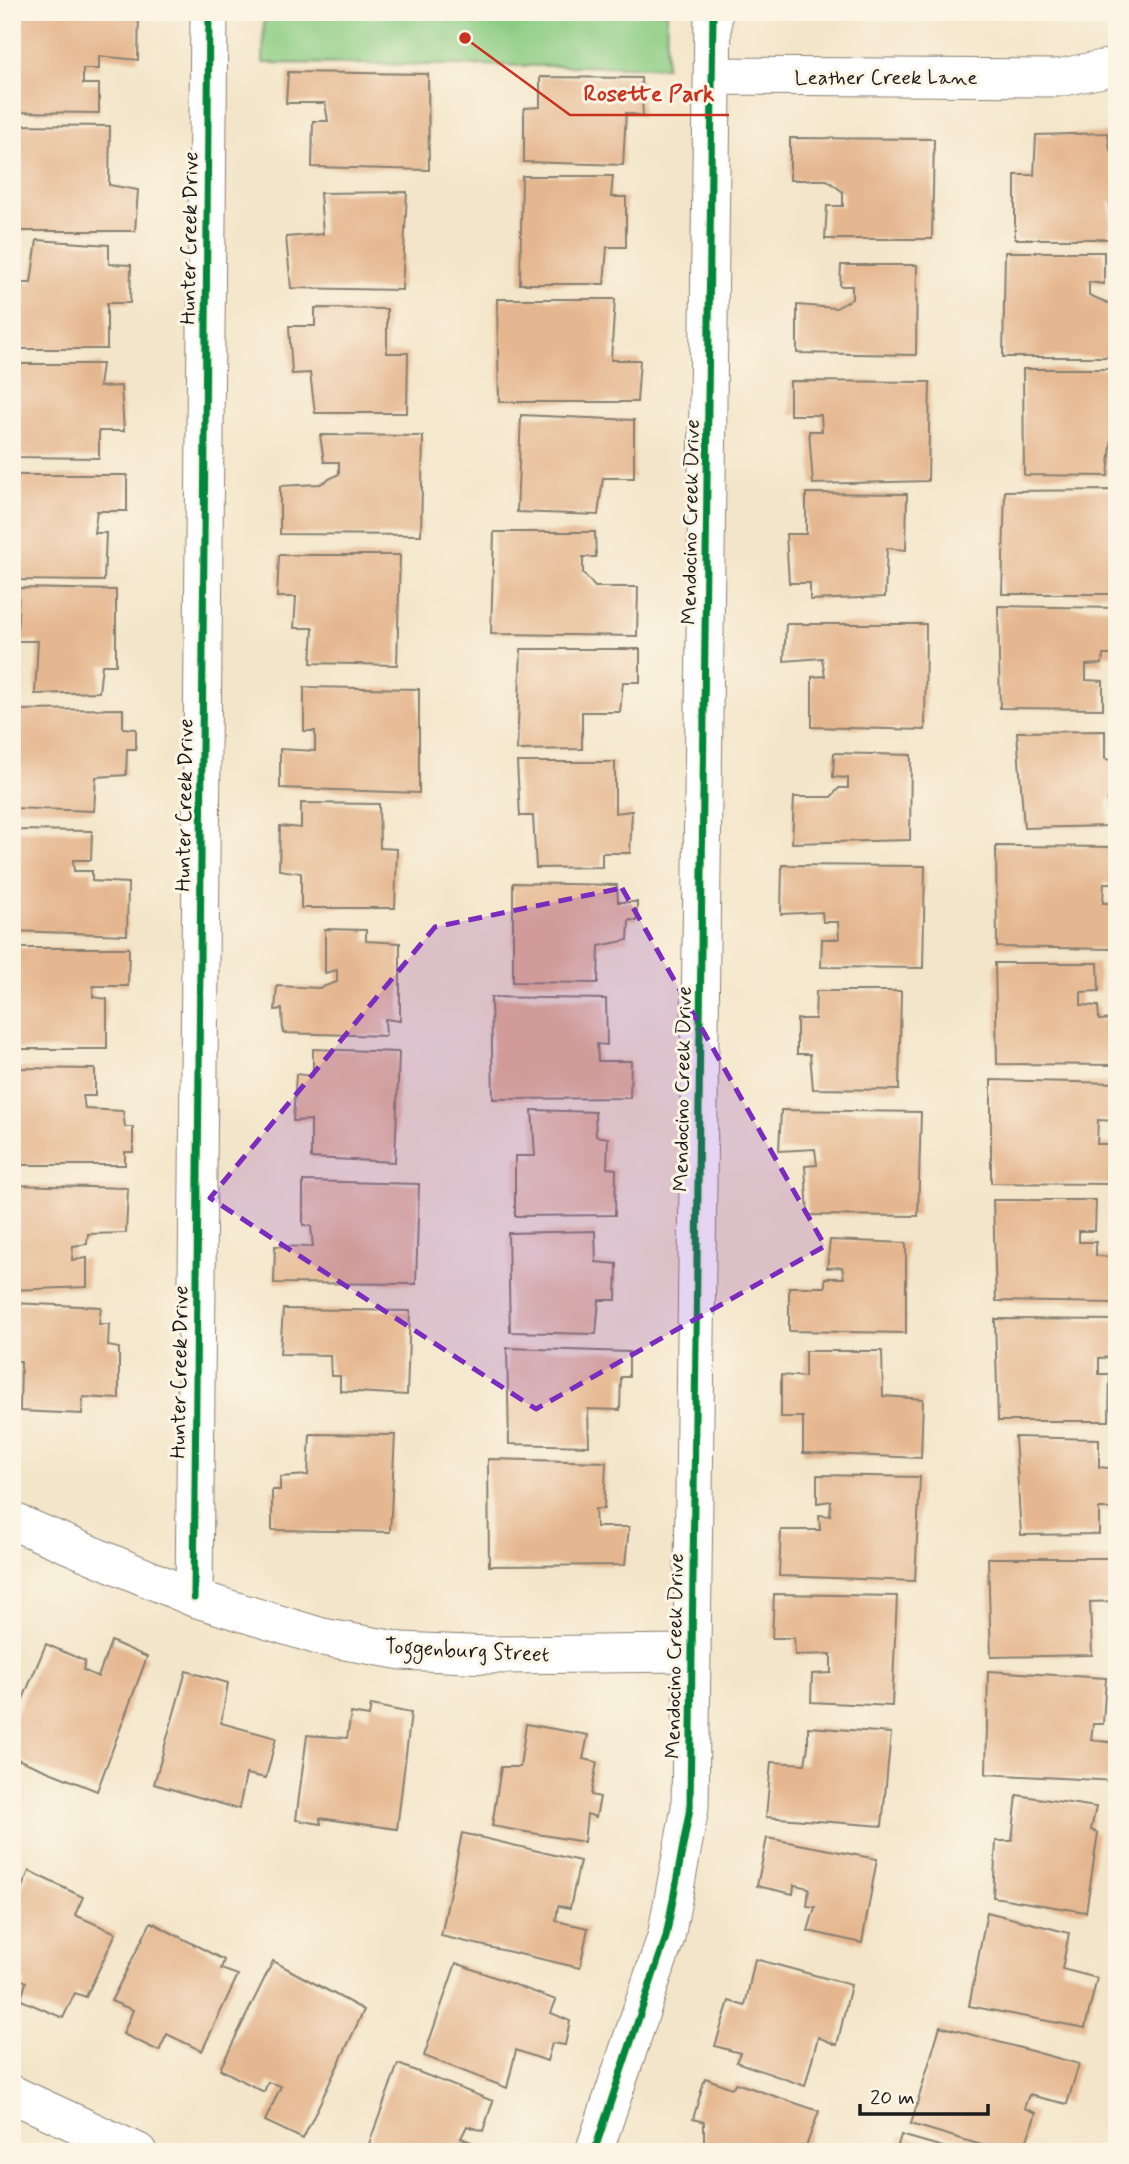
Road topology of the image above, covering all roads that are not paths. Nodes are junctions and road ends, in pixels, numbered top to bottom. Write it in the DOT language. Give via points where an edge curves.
graph roads {
  1 [pos="209,12"];
  2 [pos="713,12"];
  3 [pos="1117,66"];
  4 [pos="714,76"];
  5 [pos="1058,78"];
  6 [pos="1117,92"];
  7 [pos="12,1521"];
  8 [pos="194,1598"];
  9 [pos="691,1653"];
  10 [pos="12,2094"];
  11 [pos="138,2152"];
  12 [pos="594,2152"];
  1 -- 8 [label="street, Hunter Creek Drive"];
  2 -- 4 [label="street, Mendocino Creek Drive"];
  3 -- 5 [label="street, Leather Creek Lane"];
  4 -- 5 [label="street, Leather Creek Lane"];
  4 -- 9 [label="street, Mendocino Creek Drive"];
  5 -- 6 [label="street, Leather Creek Lane"];
  7 -- 8 [label="street, Toggenburg Street"];
  8 -- 9 [label="street, Toggenburg Street" via="322,1637 402,1651"];
  9 -- 12 [label="street, Mendocino Creek Drive" via="690,1808 666,1937"];
  10 -- 11 [label="street"];
}
